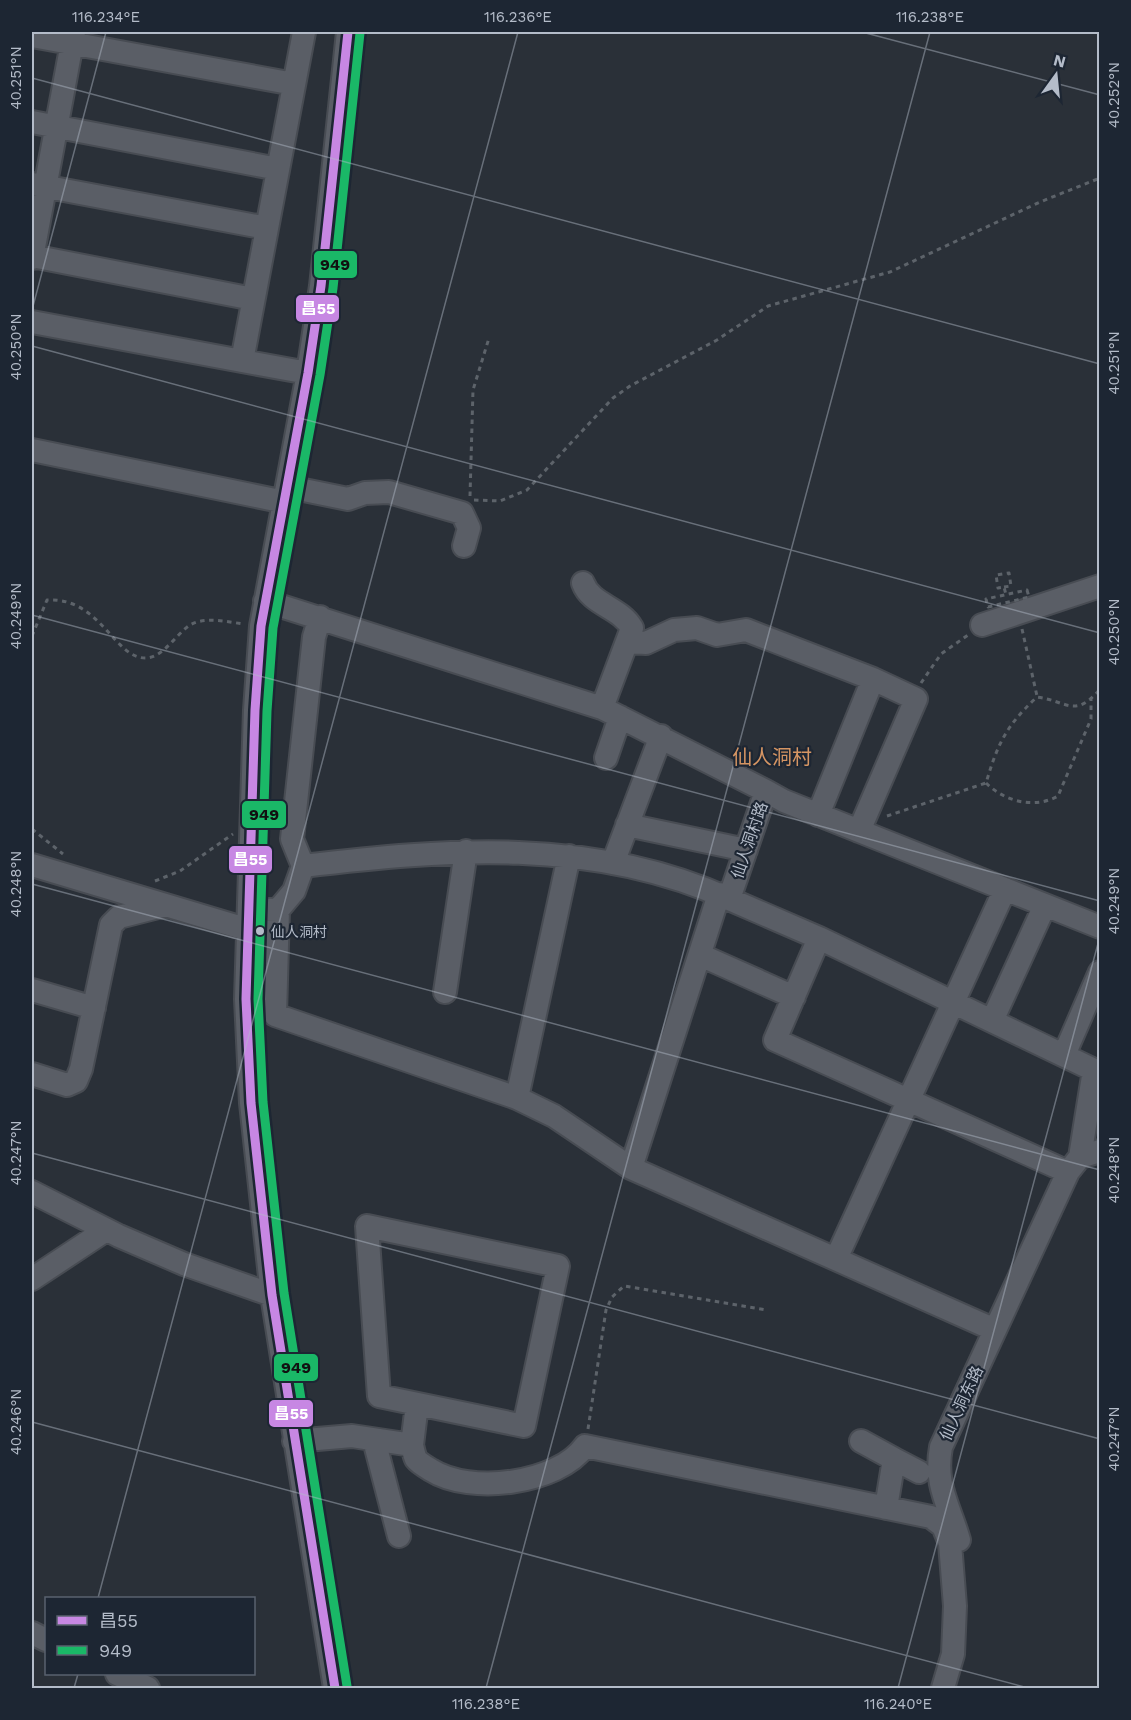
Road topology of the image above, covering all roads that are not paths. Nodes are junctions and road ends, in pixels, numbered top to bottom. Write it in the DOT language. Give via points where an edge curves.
graph roads {
  1 [pos="304,32"];
  2 [pos="348,32"];
  3 [pos="32,36"];
  4 [pos="73,37"];
  5 [pos="294,84"];
  6 [pos="32,122"];
  7 [pos="56,127"];
  8 [pos="278,169"];
  9 [pos="38,185"];
  10 [pos="267,228"];
  11 [pos="32,257"];
  12 [pos="253,299"];
  13 [pos="32,322"];
  14 [pos="242,361"];
  15 [pos="308,373"];
  16 [pos="32,450"];
  17 [pos="287,495"];
  18 [pos="465,546"];
  19 [pos="583,583"];
  20 [pos="1100,586"];
  21 [pos="265,601"];
  22 [pos="320,617"];
  23 [pos="982,625"];
  24 [pos="629,642"];
  25 [pos="873,679"];
  26 [pos="611,712"];
  27 [pos="661,736"];
  28 [pos="606,758"];
  29 [pos="766,791"];
  30 [pos="818,815"];
  31 [pos="627,825"];
  32 [pos="862,825"];
  33 [pos="746,850"];
  34 [pos="466,851"];
  35 [pos="568,856"];
  36 [pos="613,863"];
  37 [pos="32,865"];
  38 [pos="303,866"];
  39 [pos="1005,889"];
  40 [pos="724,896"];
  41 [pos="166,905"];
  42 [pos="1045,905"];
  43 [pos="278,910"];
  44 [pos="249,919"];
  45 [pos="1100,927"];
  46 [pos="819,938"];
  47 [pos="700,955"];
  48 [pos="1100,972"];
  49 [pos="32,990"];
  50 [pos="445,992"];
  51 [pos="794,997"];
  52 [pos="955,1003"];
  53 [pos="94,1008"];
  54 [pos="992,1021"];
  55 [pos="1064,1055"];
  56 [pos="1097,1073"];
  57 [pos="32,1074"];
  58 [pos="517,1098"];
  59 [pos="908,1100"];
  60 [pos="1082,1160"];
  61 [pos="631,1168"];
  62 [pos="32,1192"];
  63 [pos="106,1230"];
  64 [pos="836,1259"];
  65 [pos="32,1279"];
  66 [pos="272,1295"];
  67 [pos="995,1330"];
  68 [pos="417,1404"];
  69 [pos="374,1440"];
  70 [pos="294,1441"];
  71 [pos="861,1441"];
  72 [pos="412,1445"];
  73 [pos="894,1460"];
  74 [pos="919,1472"];
  75 [pos="886,1508"];
  76 [pos="399,1536"];
  77 [pos="119,1675"];
  78 [pos="148,1689"];
  79 [pos="335,1689"];
  80 [pos="943,1689"];
  81 [pos="958,1689"];
  1 -- 5 [label="street"];
  2 -- 15 [label="street"];
  3 -- 4 [label="street"];
  4 -- 5 [label="street"];
  4 -- 7 [label="street"];
  5 -- 8 [label="street"];
  6 -- 7 [label="street"];
  7 -- 8 [label="street"];
  7 -- 9 [label="street"];
  8 -- 10 [label="street"];
  9 -- 10 [label="street"];
  9 -- 11 [label="street"];
  10 -- 12 [label="street"];
  11 -- 12 [label="street"];
  12 -- 14 [label="street"];
  13 -- 14 [label="street"];
  14 -- 15 [label="street"];
  15 -- 17 [label="street"];
  16 -- 17 [label="street"];
  17 -- 18 [label="street" via="348,499 365,493 389,492 445,506 462,513 469,528"];
  17 -- 21 [label="street"];
  19 -- 24 [label="street" via="586,592 627,619 632,628"];
  20 -- 23 [label="street" via="1012,604"];
  21 -- 22 [label="street, 仙人洞村路"];
  21 -- 44 [label="street"];
  22 -- 26 [label="street, 仙人洞村路"];
  22 -- 38 [label="street" via="314,637 292,839"];
  24 -- 25 [label="street" via="646,643 674,630 697,628 717,635 746,630"];
  24 -- 26 [label="street"];
  25 -- 30 [label="street"];
  25 -- 32 [label="street" via="916,699"];
  26 -- 27 [label="street, 仙人洞村路"];
  26 -- 28 [label="street"];
  27 -- 29 [label="street, 仙人洞村路"];
  27 -- 31 [label="street"];
  29 -- 30 [label="street"];
  29 -- 33 [label="street, 仙人洞村路"];
  30 -- 32 [label="street"];
  31 -- 33 [label="street"];
  31 -- 36 [label="street"];
  32 -- 39 [label="street"];
  33 -- 40 [label="street, 仙人洞村路"];
  34 -- 35 [label="street"];
  34 -- 38 [label="street"];
  34 -- 50 [label="street"];
  35 -- 36 [label="street"];
  35 -- 58 [label="street"];
  36 -- 40 [label="street" via="648,869"];
  37 -- 41 [label="street"];
  38 -- 43 [label="street" via="294,891"];
  39 -- 42 [label="street"];
  39 -- 52 [label="street"];
  40 -- 46 [label="street, 仙人洞村路"];
  40 -- 47 [label="street"];
  41 -- 44 [label="street"];
  41 -- 53 [label="street" via="119,917 111,925"];
  42 -- 45 [label="street"];
  42 -- 54 [label="street"];
  43 -- 44 [label="street"];
  43 -- 58 [label="street" via="275,1015"];
  44 -- 66 [label="street" via="246,1042"];
  46 -- 51 [label="street"];
  46 -- 52 [label="street, 仙人洞村路"];
  47 -- 51 [label="street"];
  47 -- 61 [label="street"];
  48 -- 55 [label="street"];
  49 -- 53 [label="street"];
  51 -- 59 [label="street" via="775,1040"];
  52 -- 54 [label="street, 仙人洞村路"];
  52 -- 59 [label="street"];
  53 -- 57 [label="street" via="76,1081 67,1085"];
  54 -- 55 [label="street, 仙人洞村路"];
  55 -- 56 [label="street, 仙人洞村路"];
  56 -- 60 [label="street, 仙人洞村路"];
  58 -- 61 [label="street" via="554,1116"];
  59 -- 60 [label="street"];
  59 -- 64 [label="street"];
  60 -- 67 [label="street, 仙人洞东路"];
  61 -- 64 [label="street"];
  62 -- 63 [label="street"];
  63 -- 65 [label="street"];
  63 -- 66 [label="street" via="184,1264"];
  64 -- 67 [label="street"];
  66 -- 70 [label="street"];
  67 -- 81 [label="street, 仙人洞东路" via="941,1447 937,1466 962,1550 965,1642"];
  68 -- 68 [label="street" via="524,1426 558,1266 367,1226 379,1396"];
  68 -- 72 [label="street"];
  69 -- 70 [label="street" via="352,1436"];
  69 -- 72 [label="street"];
  69 -- 76 [label="street"];
  70 -- 79 [label="street"];
  71 -- 73 [label="street"];
  72 -- 75 [label="street" via="416,1460 440,1476 486,1484 523,1481 576,1459 585,1446"];
  73 -- 74 [label="street"];
  73 -- 75 [label="street"];
  75 -- 80 [label="street" via="931,1517 943,1526 950,1543 956,1606 953,1654"];
  77 -- 78 [label="street"];
}
